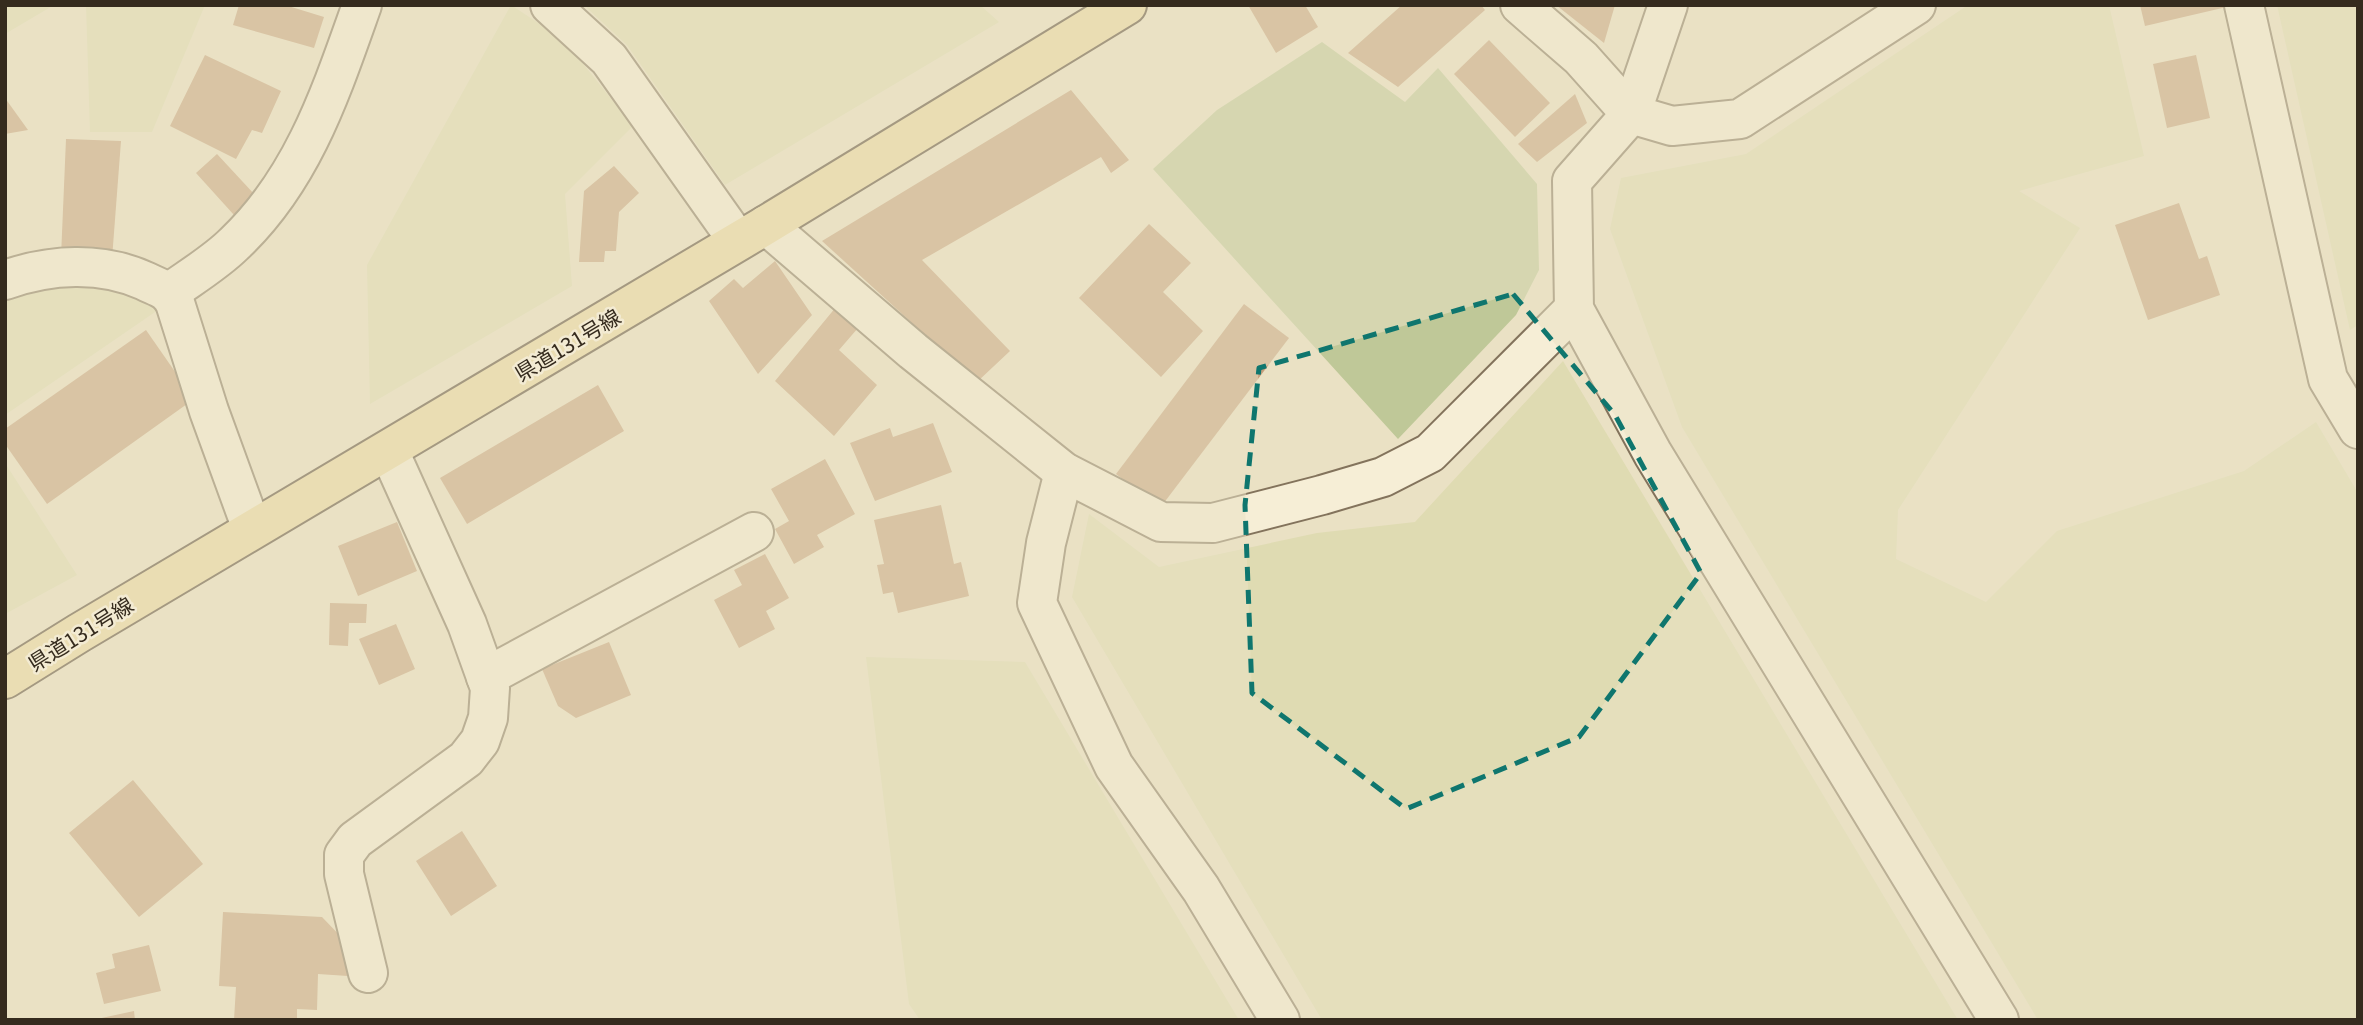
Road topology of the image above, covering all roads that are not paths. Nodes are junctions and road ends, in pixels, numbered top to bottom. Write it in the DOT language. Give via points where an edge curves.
graph roads {
  1 [pos="362,5"];
  2 [pos="550,5"];
  3 [pos="1127,5"];
  4 [pos="1520,5"];
  5 [pos="1668,5"];
  6 [pos="1916,5"];
  7 [pos="2244,5"];
  8 [pos="1631,114"];
  9 [pos="752,233"];
  10 [pos="5,280"];
  11 [pos="170,292"];
  12 [pos="1574,309"];
  13 [pos="2343,370"];
  14 [pos="2358,429"];
  15 [pos="389,451"];
  16 [pos="1064,472"];
  17 [pos="252,529"];
  18 [pos="754,532"];
  19 [pos="486,677"];
  20 [pos="5,679"];
  21 [pos="368,973"];
  22 [pos="1280,1020"];
  23 [pos="1999,1020"];
  1 -- 11 [label="street" via="313,135 272,202 233,245"];
  2 -- 9 [label="street" via="609,59"];
  3 -- 9 [label="main road, 県道131号線"];
  4 -- 8 [label="street" via="1581,58"];
  5 -- 8 [label="street"];
  6 -- 8 [label="street" via="1740,119 1672,126"];
  7 -- 13 [label="street"];
  8 -- 12 [label="street" via="1572,181"];
  9 -- 15 [label="main road, 県道131号線"];
  9 -- 16 [label="street"];
  10 -- 11 [label="street" via="62,267 105,268"];
  11 -- 17 [label="street"];
  12 -- 16 [label="street" via="1430,453 1383,477 1213,523 1161,522"];
  12 -- 23 [label="street" via="1653,454"];
  13 -- 14 [label="street"];
  15 -- 17 [label="main road, 県道131号線"];
  15 -- 19 [label="street"];
  16 -- 22 [label="street" via="1037,603 1114,766 1201,889"];
  17 -- 20 [label="main road, 県道131号線"];
  18 -- 19 [label="street"];
  19 -- 21 [label="street" via="491,688 488,718 480,741 466,759 355,840 344,855 344,874"];
}
